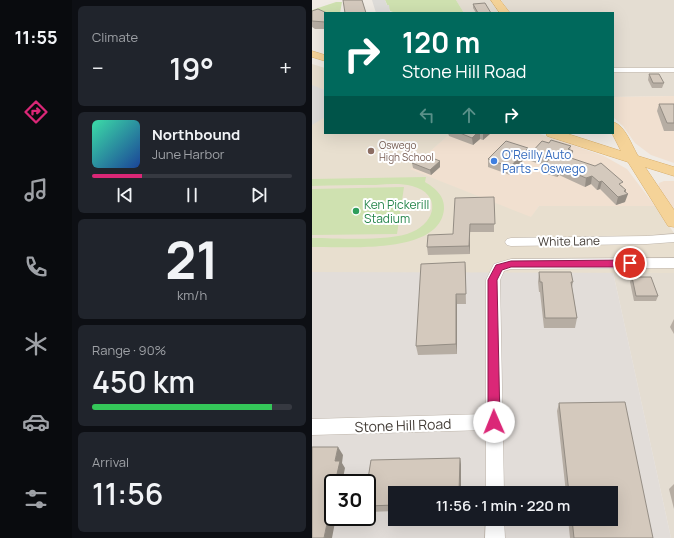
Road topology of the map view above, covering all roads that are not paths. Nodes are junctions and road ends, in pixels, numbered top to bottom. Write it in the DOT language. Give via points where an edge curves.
graph roads {
  1 [pos="495,0"];
  2 [pos="504,12"];
  3 [pos="312,54"];
  4 [pos="324,58"];
  5 [pos="614,70"];
  6 [pos="674,70"];
  7 [pos="614,128"];
  8 [pos="555,134"];
  9 [pos="632,158"];
  10 [pos="674,172"];
  11 [pos="674,222"];
  12 [pos="674,238"];
  13 [pos="511,242"];
  14 [pos="674,263"];
  15 [pos="494,422"];
  16 [pos="312,427"];
  17 [pos="495,486"];
  18 [pos="495,526"];
  19 [pos="495,538"];
  1 -- 2 [label="main road"];
  3 -- 4 [label="main road"];
  5 -- 6 [label="street"];
  7 -- 9 [label="main road"];
  8 -- 9 [label="main road"];
  9 -- 10 [label="main road"];
  9 -- 11 [label="main road"];
  12 -- 13 [label="street, White Lane"];
  14 -- 15 [label="street" via="511,264 499,267 493,280"];
  15 -- 16 [label="street, Stone Hill Road"];
  15 -- 17 [label="street"];
  18 -- 19 [label="street"];
}
